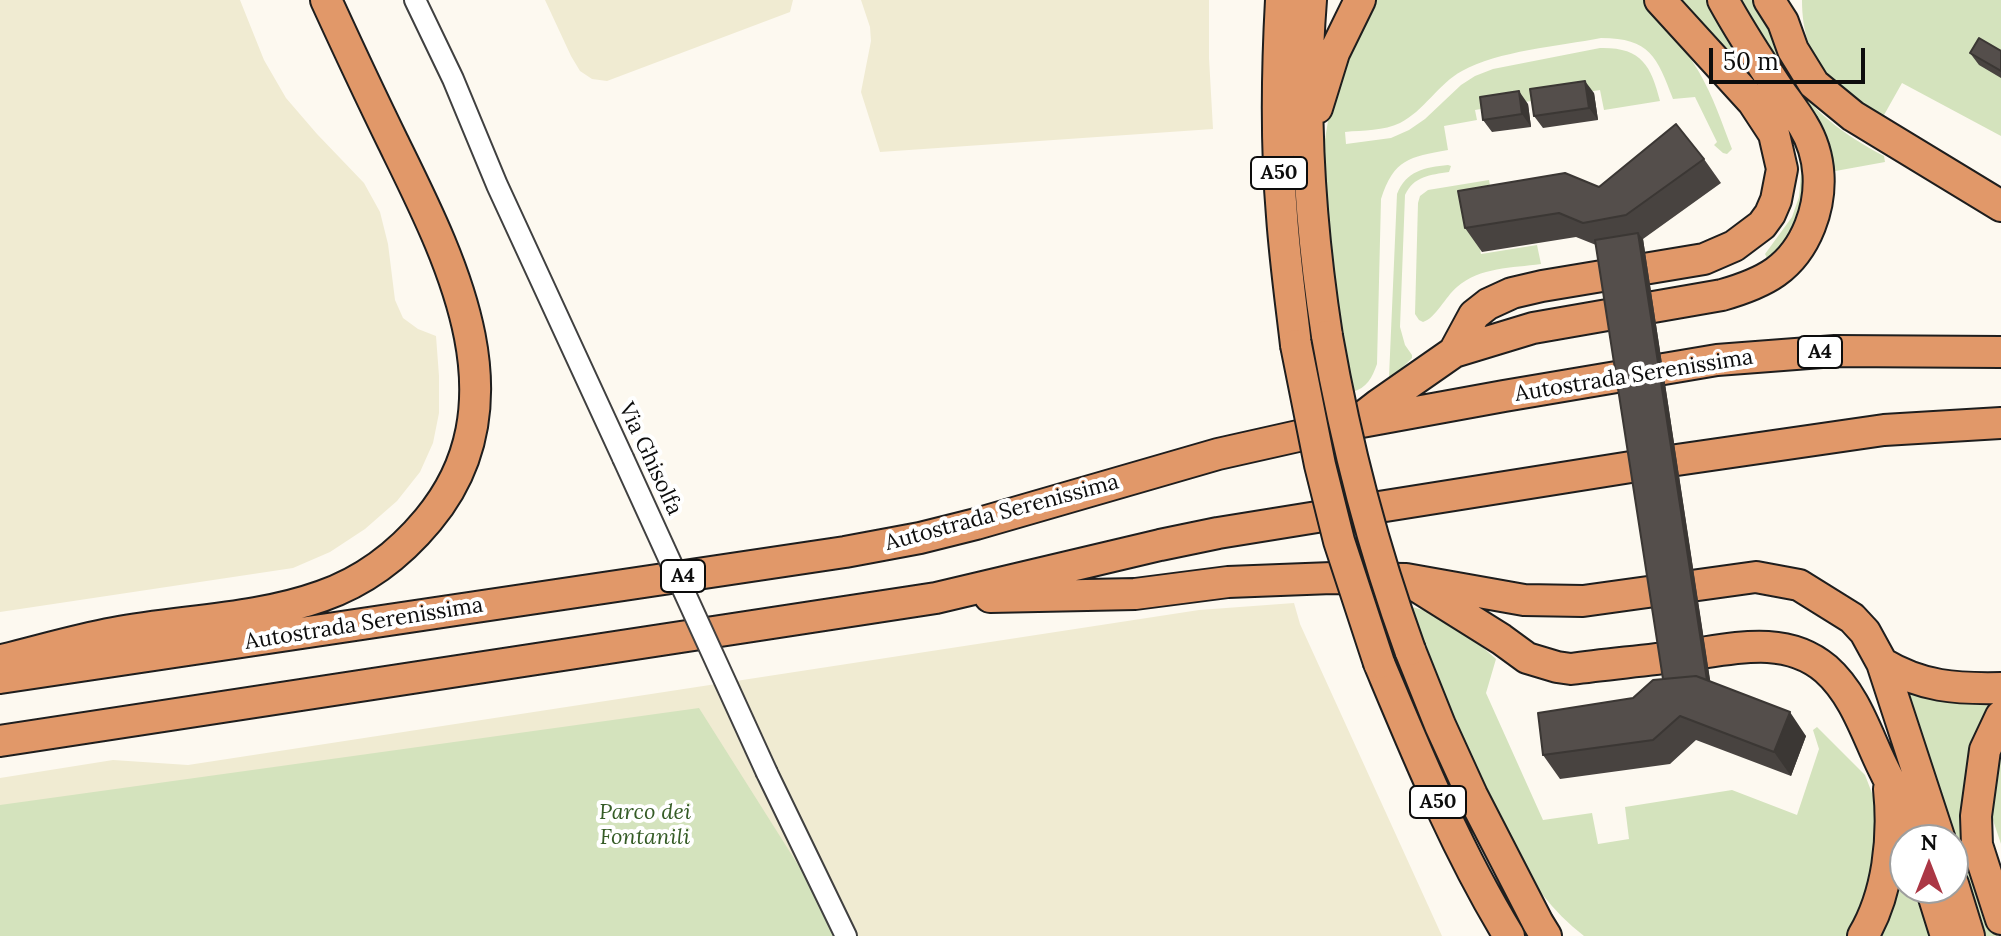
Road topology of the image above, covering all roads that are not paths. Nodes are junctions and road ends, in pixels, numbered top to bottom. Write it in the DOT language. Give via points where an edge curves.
graph roads {
  1 [pos="326,0"];
  2 [pos="415,0"];
  3 [pos="1281,0"];
  4 [pos="1311,0"];
  5 [pos="1360,0"];
  6 [pos="1660,0"];
  7 [pos="1723,0"];
  8 [pos="1780,7"];
  9 [pos="1310,157"];
  10 [pos="2001,206"];
  11 [pos="1454,352"];
  12 [pos="2001,352"];
  13 [pos="1356,423"];
  14 [pos="2001,423"];
  15 [pos="1406,579"];
  16 [pos="936,598"];
  17 [pos="0,661"];
  18 [pos="1882,663"];
  19 [pos="0,678"];
  20 [pos="2001,688"];
  21 [pos="2001,716"];
  22 [pos="0,741"];
  23 [pos="1888,779"];
  24 [pos="1976,816"];
  25 [pos="1911,824"];
  26 [pos="1935,824"];
  27 [pos="2001,870"];
  28 [pos="1936,904"];
  29 [pos="1959,904"];
  30 [pos="2001,919"];
  31 [pos="1547,932"];
  32 [pos="846,936"];
  33 [pos="1509,936"];
  34 [pos="1863,936"];
  35 [pos="1946,936"];
  36 [pos="1969,936"];
  1 -- 17 [label="highway" via="460,294 469,327 475,402 459,471 440,505 388,561 321,596 277,608 114,633"];
  2 -- 32 [label="street, Via Ghisolfa, bridge"];
  3 -- 33 [label="highway, A50, bridge" via="1281,214 1296,345 1320,465 1379,663 1446,819"];
  4 -- 9 [label="highway"];
  5 -- 9 [label="highway" via="1324,80"];
  6 -- 11 [label="highway" via="1753,102 1774,134 1782,169 1770,214 1734,246 1704,259 1512,293 1474,315"];
  7 -- 11 [label="highway" via="1813,145 1819,194 1795,254 1750,287 1533,328"];
  8 -- 10 [label="highway" via="1793,50 1814,84 1853,116"];
  9 -- 31 [label="highway, bridge" via="1327,336 1346,432 1390,595 1472,795"];
  11 -- 13 [label="highway"];
  12 -- 13 [label="highway, Autostrada Serenissima / A4" via="1835,351 1717,360"];
  13 -- 19 [label="highway, Autostrada Serenissima / A4" via="1218,454 920,538"];
  14 -- 16 [label="highway" via="1884,430 1277,523"];
  15 -- 16 [label="highway" via="1280,579 1135,594"];
  15 -- 18 [label="highway" via="1524,600 1583,601 1756,577 1799,585 1852,618"];
  15 -- 23 [label="highway" via="1527,658 1557,667 1736,647 1795,651 1827,670 1846,693"];
  16 -- 22 [label="highway"];
  18 -- 20 [label="highway" via="1930,684"];
  18 -- 26 [label="highway"];
  21 -- 24 [label="highway" via="1985,750"];
  23 -- 25 [label="highway"];
  23 -- 34 [label="highway" via="1892,825 1886,867"];
  24 -- 27 [label="highway"];
  24 -- 30 [label="highway" via="1977,845"];
  28 -- 35 [label="highway"];
  29 -- 36 [label="highway"];
}
